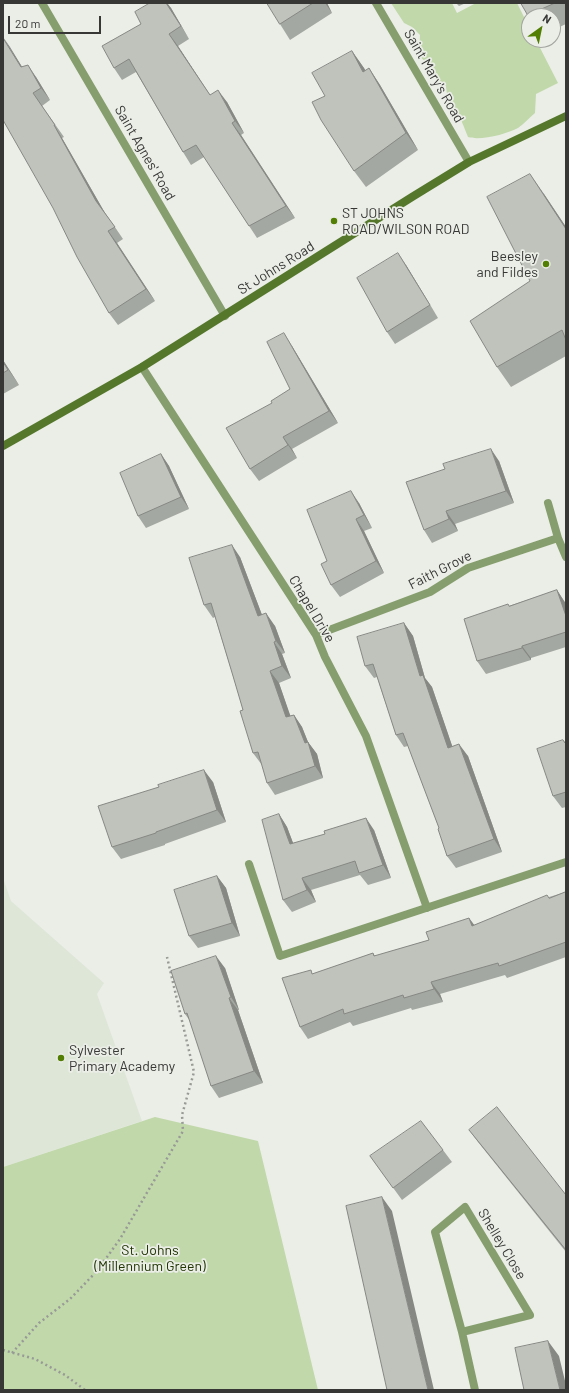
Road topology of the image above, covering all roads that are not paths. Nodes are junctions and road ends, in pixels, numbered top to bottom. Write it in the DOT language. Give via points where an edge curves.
graph roads {
  1 [pos="42,3"];
  2 [pos="376,3"];
  3 [pos="566,116"];
  4 [pos="469,162"];
  5 [pos="225,316"];
  6 [pos="142,367"];
  7 [pos="3,446"];
  8 [pos="548,503"];
  9 [pos="558,538"];
  10 [pos="566,557"];
  11 [pos="316,635"];
  12 [pos="566,862"];
  13 [pos="249,864"];
  14 [pos="428,908"];
  15 [pos="462,1332"];
  16 [pos="475,1390"];
  1 -- 5 [label="street, Saint Agnes' Road"];
  2 -- 4 [label="street, Saint Mary's Road"];
  3 -- 4 [label="street, St Johns Road"];
  4 -- 5 [label="street, St Johns Road"];
  5 -- 6 [label="street, St Johns Road"];
  6 -- 7 [label="street, St Johns Road"];
  6 -- 11 [label="street, Chapel Drive"];
  8 -- 9 [label="street"];
  9 -- 10 [label="street"];
  9 -- 11 [label="street, Faith Grove" via="468,568 430,592"];
  11 -- 14 [label="street, Chapel Drive" via="366,736"];
  12 -- 14 [label="street"];
  13 -- 14 [label="street" via="280,956"];
  15 -- 15 [label="street, Shelley Close" via="435,1232 465,1207 530,1315"];
  15 -- 16 [label="street, Shelley Close"];
}
